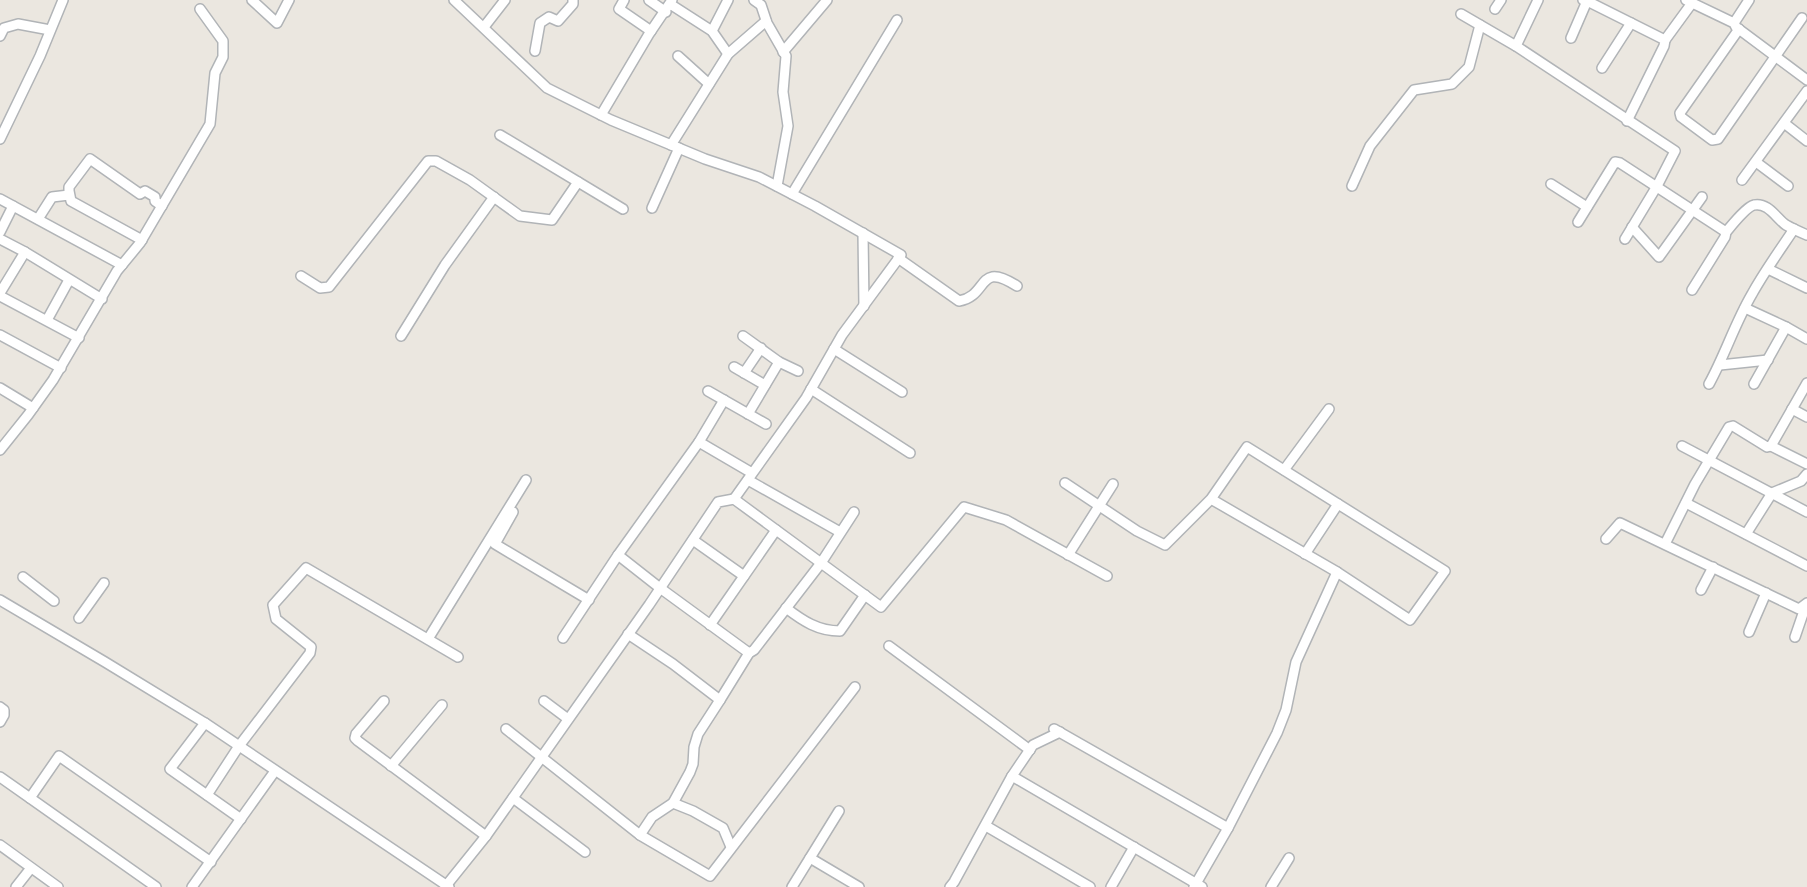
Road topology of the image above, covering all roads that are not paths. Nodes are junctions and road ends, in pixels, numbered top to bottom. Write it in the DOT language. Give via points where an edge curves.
graph roads {
  1 [pos="63,0"];
  2 [pos="252,0"];
  3 [pos="289,0"];
  4 [pos="505,0"];
  5 [pos="573,0"];
  6 [pos="624,0"];
  7 [pos="649,0"];
  8 [pos="728,0"];
  9 [pos="754,0"];
  10 [pos="827,0"];
  11 [pos="1501,0"];
  12 [pos="1538,0"];
  13 [pos="1586,0"];
  14 [pos="1749,0"];
  15 [pos="458,1"];
  16 [pos="1689,1"];
  17 [pos="669,5"];
  18 [pos="200,9"];
  19 [pos="1495,9"];
  20 [pos="1461,14"];
  21 [pos="1802,18"];
  22 [pos="897,20"];
  23 [pos="766,21"];
  24 [pos="1631,23"];
  25 [pos="1480,25"];
  26 [pos="1737,26"];
  27 [pos="484,27"];
  28 [pos="50,30"];
  29 [pos="651,31"];
  30 [pos="712,31"];
  31 [pos="0,36"];
  32 [pos="1571,38"];
  33 [pos="1665,40"];
  34 [pos="1516,46"];
  35 [pos="535,51"];
  36 [pos="783,52"];
  37 [pos="728,54"];
  38 [pos="678,56"];
  39 [pos="1775,56"];
  40 [pos="1602,68"];
  41 [pos="1807,80"];
  42 [pos="709,84"];
  43 [pos="1807,91"];
  44 [pos="601,116"];
  45 [pos="1627,121"];
  46 [pos="1784,123"];
  47 [pos="500,135"];
  48 [pos="0,139"];
  49 [pos="1807,141"];
  50 [pos="675,147"];
  51 [pos="1756,162"];
  52 [pos="1742,180"];
  53 [pos="578,182"];
  54 [pos="1551,184"];
  55 [pos="777,186"];
  56 [pos="1352,186"];
  57 [pos="1657,186"];
  58 [pos="1788,186"];
  59 [pos="792,194"];
  60 [pos="69,195"];
  61 [pos="494,197"];
  62 [pos="1702,197"];
  63 [pos="0,199"];
  64 [pos="13,206"];
  65 [pos="162,206"];
  66 [pos="1587,207"];
  67 [pos="652,208"];
  68 [pos="623,209"];
  69 [pos="1694,210"];
  70 [pos="38,219"];
  71 [pos="1578,222"];
  72 [pos="1632,227"];
  73 [pos="1794,229"];
  74 [pos="0,232"];
  75 [pos="1726,232"];
  76 [pos="863,233"];
  77 [pos="1807,235"];
  78 [pos="0,239"];
  79 [pos="1625,239"];
  80 [pos="142,240"];
  81 [pos="24,251"];
  82 [pos="898,258"];
  83 [pos="122,265"];
  84 [pos="1768,269"];
  85 [pos="301,276"];
  86 [pos="69,279"];
  87 [pos="1017,286"];
  88 [pos="1807,288"];
  89 [pos="1692,290"];
  90 [pos="0,294"];
  91 [pos="102,299"];
  92 [pos="864,306"];
  93 [pos="1745,308"];
  94 [pos="47,320"];
  95 [pos="1786,327"];
  96 [pos="0,335"];
  97 [pos="401,337"];
  98 [pos="743,337"];
  99 [pos="79,338"];
  100 [pos="1807,339"];
  101 [pos="761,348"];
  102 [pos="834,349"];
  103 [pos="1768,360"];
  104 [pos="779,362"];
  105 [pos="1720,365"];
  106 [pos="734,367"];
  107 [pos="61,368"];
  108 [pos="798,371"];
  109 [pos="744,373"];
  110 [pos="1807,383"];
  111 [pos="1709,384"];
  112 [pos="1754,384"];
  113 [pos="765,385"];
  114 [pos="0,388"];
  115 [pos="811,389"];
  116 [pos="708,391"];
  117 [pos="902,392"];
  118 [pos="724,400"];
  119 [pos="33,408"];
  120 [pos="1329,409"];
  121 [pos="1792,409"];
  122 [pos="748,414"];
  123 [pos="1807,417"];
  124 [pos="766,424"];
  125 [pos="699,442"];
  126 [pos="1682,446"];
  127 [pos="1771,446"];
  128 [pos="0,450"];
  129 [pos="910,453"];
  130 [pos="1709,460"];
  131 [pos="1807,464"];
  132 [pos="1284,470"];
  133 [pos="1807,474"];
  134 [pos="750,476"];
  135 [pos="526,480"];
  136 [pos="1065,483"];
  137 [pos="1113,484"];
  138 [pos="1772,494"];
  139 [pos="522,495"];
  140 [pos="734,499"];
  141 [pos="1212,499"];
  142 [pos="1686,502"];
  143 [pos="1338,504"];
  144 [pos="1099,506"];
  145 [pos="854,512"];
  146 [pos="1807,512"];
  147 [pos="776,530"];
  148 [pos="840,532"];
  149 [pos="1746,534"];
  150 [pos="1606,539"];
  151 [pos="693,540"];
  152 [pos="1665,544"];
  153 [pos="1305,554"];
  154 [pos="618,555"];
  155 [pos="1068,555"];
  156 [pos="821,563"];
  157 [pos="1807,566"];
  158 [pos="1713,567"];
  159 [pos="1337,572"];
  160 [pos="744,576"];
  161 [pos="1107,576"];
  162 [pos="23,577"];
  163 [pos="104,583"];
  164 [pos="660,589"];
  165 [pos="1701,590"];
  166 [pos="1766,593"];
  167 [pos="865,595"];
  168 [pos="0,600"];
  169 [pos="589,600"];
  170 [pos="54,601"];
  171 [pos="1807,603"];
  172 [pos="786,608"];
  173 [pos="79,618"];
  174 [pos="709,625"];
  175 [pos="1749,632"];
  176 [pos="628,634"];
  177 [pos="1794,637"];
  178 [pos="563,638"];
  179 [pos="428,639"];
  180 [pos="888,646"];
  181 [pos="749,653"];
  182 [pos="458,657"];
  183 [pos="855,687"];
  184 [pos="720,700"];
  185 [pos="384,701"];
  186 [pos="544,701"];
  187 [pos="442,705"];
  188 [pos="0,707"];
  189 [pos="568,719"];
  190 [pos="0,722"];
  191 [pos="205,723"];
  192 [pos="506,729"];
  193 [pos="239,746"];
  194 [pos="1030,750"];
  195 [pos="542,756"];
  196 [pos="391,766"];
  197 [pos="275,771"];
  198 [pos="1012,776"];
  199 [pos="0,777"];
  200 [pos="207,795"];
  201 [pos="30,798"];
  202 [pos="513,798"];
  203 [pos="673,803"];
  204 [pos="839,811"];
  205 [pos="241,819"];
  206 [pos="986,826"];
  207 [pos="1227,828"];
  208 [pos="640,835"];
  209 [pos="486,836"];
  210 [pos="0,845"];
  211 [pos="731,847"];
  212 [pos="1134,847"];
  213 [pos="585,852"];
  214 [pos="810,858"];
  215 [pos="1289,858"];
  216 [pos="211,862"];
  217 [pos="31,867"];
  218 [pos="956,885"];
  219 [pos="447,886"];
  220 [pos="1197,886"];
  221 [pos="16,887"];
  222 [pos="58,887"];
  223 [pos="156,887"];
  224 [pos="192,887"];
  225 [pos="792,887"];
  226 [pos="859,887"];
  227 [pos="1090,887"];
  228 [pos="1111,887"];
  229 [pos="1271,887"];
  1 -- 28 [label="street"];
  2 -- 3 [label="street" via="277,23"];
  4 -- 27 [label="street"];
  5 -- 35 [label="street" via="558,21 549,17 540,23"];
  6 -- 29 [label="street" via="619,9"];
  7 -- 17 [label="street"];
  8 -- 30 [label="street"];
  9 -- 23 [label="street" via="761,5"];
  10 -- 36 [label="street"];
  11 -- 19 [label="street"];
  12 -- 34 [label="street"];
  13 -- 24 [label="street"];
  13 -- 32 [label="street"];
  14 -- 26 [label="street"];
  15 -- 27 [label="street"];
  16 -- 26 [label="street"];
  16 -- 33 [label="street"];
  17 -- 29 [label="street"];
  17 -- 30 [label="street"];
  18 -- 65 [label="street" via="223,41 223,57 215,73 210,124"];
  20 -- 25 [label="street"];
  21 -- 39 [label="street"];
  22 -- 59 [label="street"];
  23 -- 36 [label="street"];
  23 -- 37 [label="street"];
  24 -- 33 [label="street"];
  24 -- 40 [label="street"];
  25 -- 34 [label="street"];
  25 -- 56 [label="street" via="1469,67 1452,84 1414,90 1370,146"];
  26 -- 39 [label="street"];
  26 -- 39 [label="street" via="1681,117 1712,140 1718,139"];
  27 -- 44 [label="street" via="548,88"];
  28 -- 31 [label="street" via="18,24 4,28"];
  28 -- 48 [label="street"];
  29 -- 44 [label="street"];
  30 -- 37 [label="street"];
  33 -- 45 [label="street"];
  34 -- 45 [label="street"];
  36 -- 55 [label="street" via="789,126"];
  37 -- 42 [label="street"];
  38 -- 42 [label="street"];
  39 -- 41 [label="street"];
  42 -- 50 [label="street"];
  43 -- 46 [label="street"];
  44 -- 50 [label="street"];
  45 -- 57 [label="street" via="1675,151"];
  46 -- 49 [label="street"];
  46 -- 51 [label="street"];
  47 -- 53 [label="street"];
  50 -- 55 [label="street"];
  50 -- 67 [label="street"];
  51 -- 52 [label="street"];
  51 -- 58 [label="street"];
  53 -- 61 [label="street" via="552,220 520,216"];
  53 -- 68 [label="street"];
  54 -- 66 [label="street"];
  55 -- 59 [label="street"];
  57 -- 66 [label="street" via="1615,162"];
  57 -- 69 [label="street"];
  57 -- 72 [label="street"];
  59 -- 76 [label="street"];
  60 -- 65 [label="street" via="69,187 90,159 140,194 151,193"];
  60 -- 70 [label="street" via="52,197"];
  60 -- 80 [label="street" via="71,201"];
  61 -- 85 [label="street" via="436,161 428,161 329,287 320,288"];
  61 -- 97 [label="street"];
  62 -- 69 [label="street"];
  63 -- 64 [label="street"];
  64 -- 70 [label="street"];
  64 -- 74 [label="street"];
  65 -- 80 [label="street"];
  66 -- 71 [label="street"];
  69 -- 72 [label="street" via="1659,257"];
  69 -- 75 [label="street"];
  70 -- 83 [label="street"];
  72 -- 79 [label="street"];
  73 -- 75 [label="street" via="1757,204 1746,209"];
  73 -- 77 [label="street"];
  73 -- 84 [label="street"];
  75 -- 89 [label="street"];
  76 -- 82 [label="street" via="901,255"];
  76 -- 92 [label="street"];
  78 -- 81 [label="street"];
  80 -- 83 [label="street"];
  81 -- 86 [label="street"];
  81 -- 90 [label="street"];
  82 -- 87 [label="street" via="959,301 968,299 996,275"];
  82 -- 92 [label="street"];
  83 -- 91 [label="street"];
  84 -- 88 [label="street"];
  84 -- 93 [label="street"];
  86 -- 91 [label="street"];
  86 -- 94 [label="street"];
  90 -- 94 [label="street"];
  91 -- 99 [label="street"];
  92 -- 102 [label="street"];
  93 -- 95 [label="street"];
  93 -- 105 [label="street"];
  94 -- 99 [label="street"];
  95 -- 100 [label="street"];
  95 -- 103 [label="street"];
  96 -- 107 [label="street"];
  98 -- 101 [label="street"];
  99 -- 107 [label="street"];
  101 -- 104 [label="street"];
  101 -- 109 [label="street"];
  102 -- 115 [label="street"];
  102 -- 117 [label="street"];
  103 -- 105 [label="street"];
  103 -- 112 [label="street"];
  104 -- 108 [label="street"];
  104 -- 113 [label="street"];
  105 -- 111 [label="street"];
  106 -- 109 [label="street"];
  107 -- 119 [label="street"];
  109 -- 113 [label="street"];
  110 -- 121 [label="street"];
  113 -- 122 [label="street"];
  114 -- 119 [label="street"];
  115 -- 129 [label="street"];
  115 -- 134 [label="street"];
  116 -- 118 [label="street"];
  118 -- 122 [label="street"];
  118 -- 125 [label="street"];
  119 -- 128 [label="street"];
  120 -- 132 [label="street"];
  121 -- 123 [label="street"];
  121 -- 127 [label="street"];
  122 -- 124 [label="street"];
  125 -- 134 [label="street"];
  125 -- 154 [label="street"];
  126 -- 130 [label="street"];
  127 -- 130 [label="street" via="1731,426"];
  127 -- 131 [label="street"];
  130 -- 138 [label="street"];
  130 -- 142 [label="street"];
  132 -- 141 [label="street" via="1247,447"];
  132 -- 143 [label="street"];
  133 -- 138 [label="street"];
  134 -- 140 [label="street"];
  134 -- 148 [label="street"];
  135 -- 179 [label="street"];
  136 -- 144 [label="street"];
  137 -- 144 [label="street"];
  138 -- 146 [label="street"];
  138 -- 149 [label="street"];
  139 -- 169 [label="street" via="495,544"];
  140 -- 147 [label="street"];
  140 -- 151 [label="street" via="718,502"];
  141 -- 144 [label="street" via="1165,545"];
  141 -- 153 [label="street"];
  142 -- 149 [label="street"];
  142 -- 152 [label="street"];
  143 -- 153 [label="street"];
  143 -- 159 [label="street" via="1445,571 1410,620"];
  144 -- 155 [label="street"];
  145 -- 148 [label="street"];
  147 -- 156 [label="street"];
  147 -- 160 [label="street"];
  148 -- 156 [label="street"];
  149 -- 157 [label="street"];
  150 -- 152 [label="street" via="1620,523"];
  151 -- 160 [label="street"];
  151 -- 164 [label="street"];
  152 -- 158 [label="street"];
  153 -- 159 [label="street"];
  154 -- 164 [label="street"];
  154 -- 169 [label="street"];
  155 -- 161 [label="street"];
  155 -- 167 [label="street" via="1006,520 964,507 881,607"];
  156 -- 167 [label="street"];
  156 -- 172 [label="street"];
  158 -- 165 [label="street"];
  158 -- 166 [label="street"];
  159 -- 207 [label="street" via="1296,662 1277,733"];
  160 -- 174 [label="street"];
  162 -- 170 [label="street"];
  163 -- 173 [label="street"];
  164 -- 174 [label="street"];
  164 -- 176 [label="street"];
  166 -- 171 [label="street" via="1799,609"];
  166 -- 175 [label="street"];
  167 -- 172 [label="street" via="840,631 816,627"];
  168 -- 191 [label="street"];
  169 -- 178 [label="street"];
  171 -- 177 [label="street"];
  172 -- 181 [label="street"];
  174 -- 181 [label="street"];
  176 -- 184 [label="street"];
  176 -- 189 [label="street"];
  179 -- 182 [label="street"];
  179 -- 193 [label="street" via="306,568 272,605 276,619 312,647 310,653"];
  180 -- 194 [label="street"];
  181 -- 184 [label="street"];
  183 -- 211 [label="street"];
  184 -- 203 [label="street" via="698,734 693,764"];
  185 -- 196 [label="street" via="355,738"];
  186 -- 189 [label="street"];
  187 -- 196 [label="street"];
  188 -- 190 [label="street" via="5,715"];
  189 -- 195 [label="street"];
  191 -- 193 [label="street"];
  191 -- 200 [label="street" via="170,769"];
  192 -- 195 [label="street"];
  193 -- 197 [label="street"];
  193 -- 200 [label="street"];
  194 -- 198 [label="street"];
  194 -- 207 [label="street" via="1058,731"];
  195 -- 202 [label="street"];
  195 -- 208 [label="street"];
  196 -- 209 [label="street"];
  197 -- 205 [label="street"];
  197 -- 219 [label="street"];
  198 -- 206 [label="street"];
  198 -- 212 [label="street"];
  199 -- 201 [label="street"];
  200 -- 205 [label="street"];
  201 -- 216 [label="street" via="59,756"];
  201 -- 223 [label="street"];
  202 -- 209 [label="street"];
  202 -- 213 [label="street"];
  203 -- 208 [label="street" via="652,817"];
  203 -- 211 [label="street" via="723,828"];
  204 -- 214 [label="street"];
  205 -- 216 [label="street"];
  206 -- 218 [label="street"];
  206 -- 227 [label="street"];
  207 -- 220 [label="street"];
  208 -- 211 [label="street" via="710,876"];
  209 -- 219 [label="street"];
  210 -- 217 [label="street"];
  212 -- 220 [label="street"];
  212 -- 228 [label="street"];
  214 -- 225 [label="street"];
  214 -- 226 [label="street"];
  215 -- 229 [label="street"];
  216 -- 224 [label="street"];
  217 -- 221 [label="street"];
  217 -- 222 [label="street"];
}
